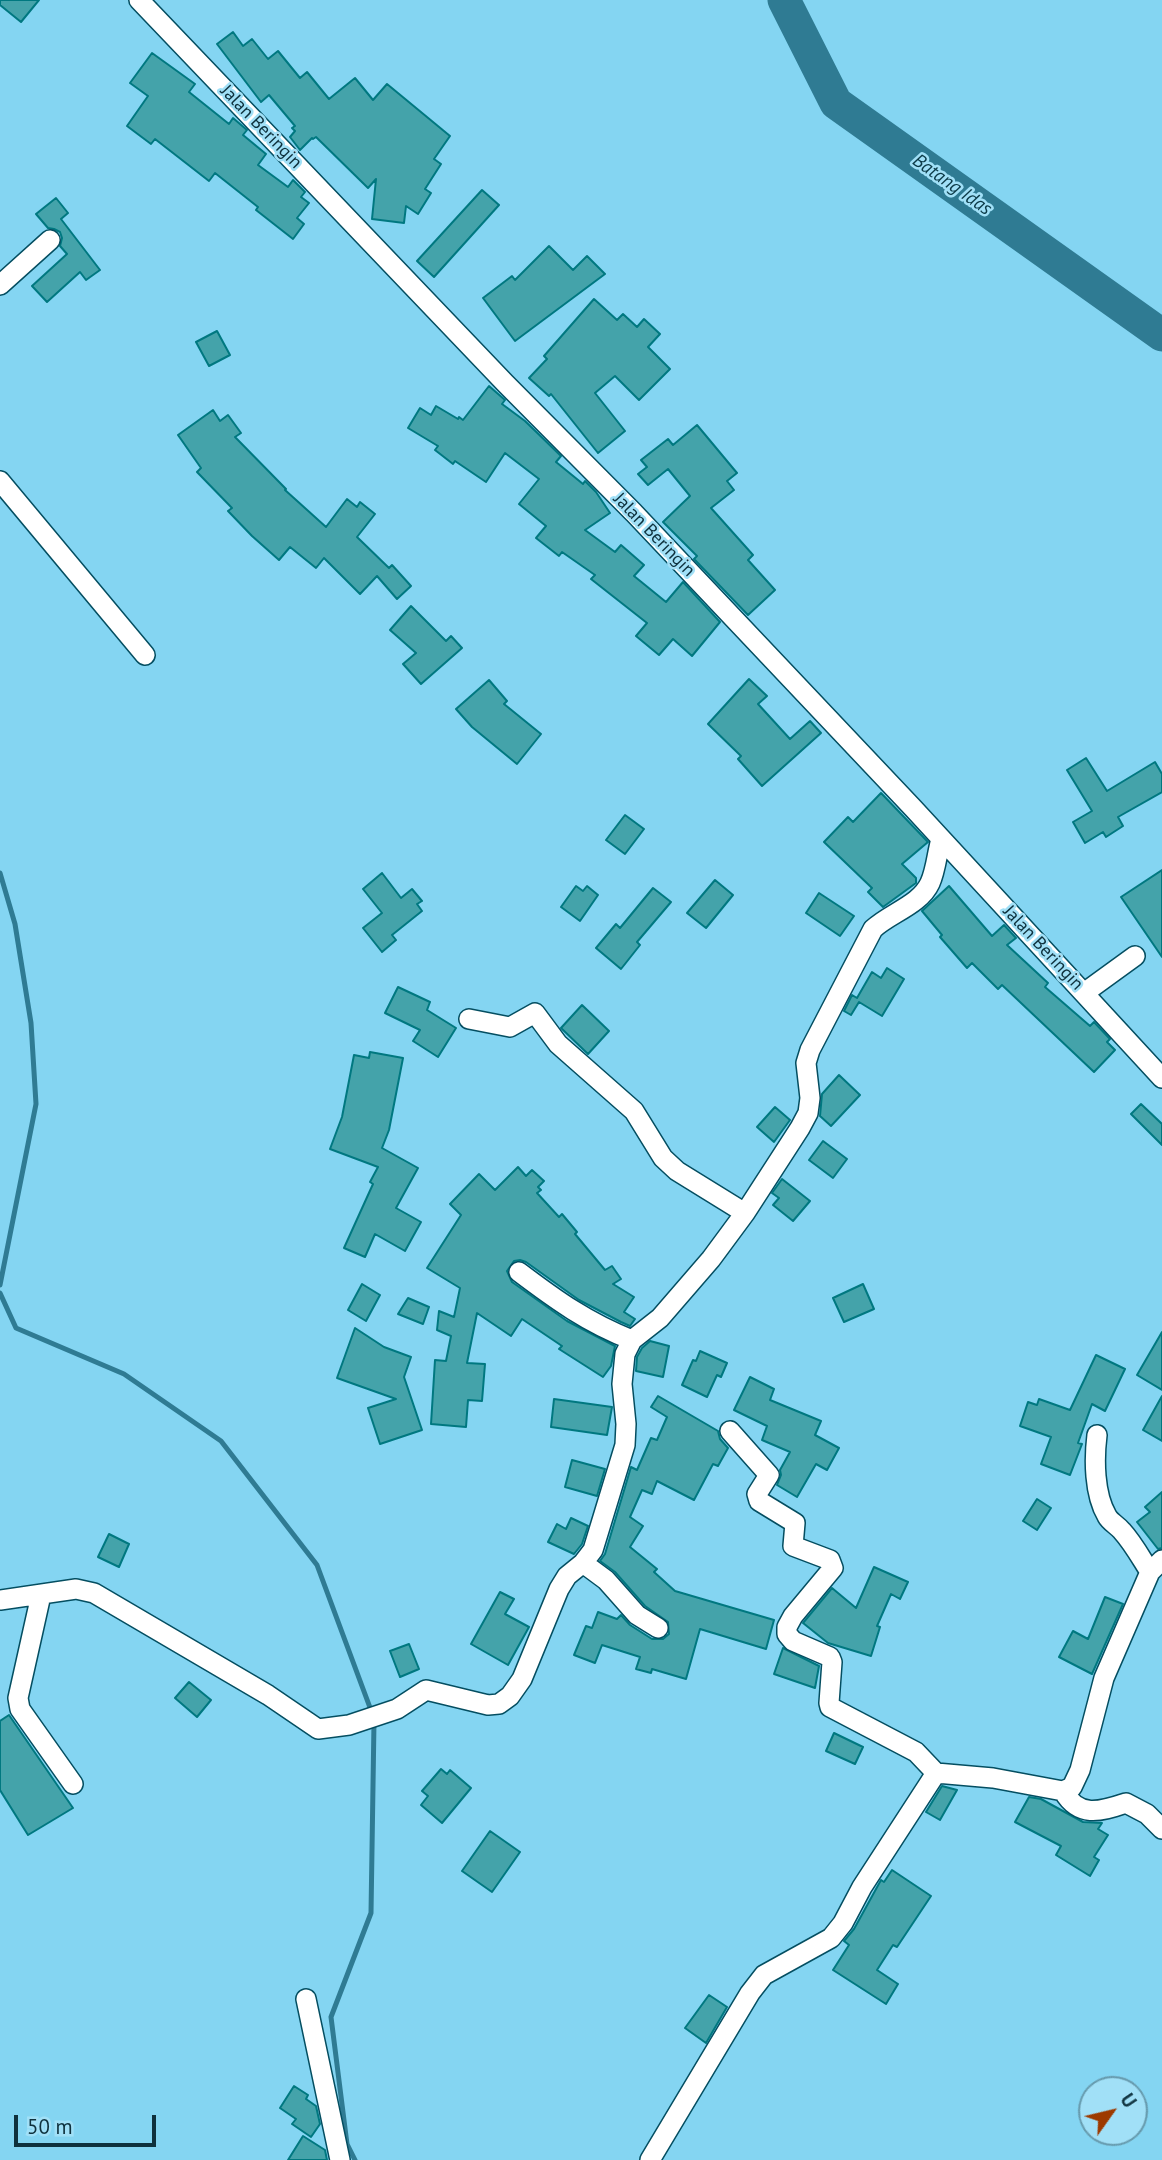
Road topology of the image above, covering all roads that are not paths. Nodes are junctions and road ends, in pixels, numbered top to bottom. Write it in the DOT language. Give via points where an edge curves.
graph roads {
  1 [pos="138,0"];
  2 [pos="50,240"];
  3 [pos="0,285"];
  4 [pos="0,481"];
  5 [pos="145,655"];
  6 [pos="941,839"];
  7 [pos="1135,956"];
  8 [pos="1084,993"];
  9 [pos="469,1019"];
  10 [pos="1158,1064"];
  11 [pos="745,1213"];
  12 [pos="519,1272"];
  13 [pos="632,1340"];
  14 [pos="730,1431"];
  15 [pos="1097,1435"];
  16 [pos="583,1563"];
  17 [pos="1156,1566"];
  18 [pos="41,1595"];
  19 [pos="0,1600"];
  20 [pos="657,1628"];
  21 [pos="936,1773"];
  22 [pos="73,1784"];
  23 [pos="1063,1791"];
  24 [pos="1162,1829"];
  25 [pos="306,1999"];
  26 [pos="340,2160"];
  27 [pos="650,2160"];
  1 -- 6 [label="street, Jalan Beringin" via="634,513"];
  2 -- 3 [label="street"];
  4 -- 5 [label="street"];
  6 -- 8 [label="street, Jalan Beringin"];
  6 -- 11 [label="street" via="930,882 915,900 873,929 810,1051 806,1063 808,1113"];
  7 -- 8 [label="street"];
  8 -- 10 [label="street, Jalan Beringin"];
  9 -- 11 [label="street" via="510,1027 535,1013 558,1044 634,1111 663,1158"];
  11 -- 13 [label="street" via="660,1318"];
  12 -- 13 [label="street" via="572,1311"];
  13 -- 16 [label="street" via="622,1368 625,1445 597,1539"];
  14 -- 21 [label="street" via="769,1475 757,1494 759,1501 795,1523 793,1546 832,1564 787,1627 793,1641 830,1657 830,1707 916,1752"];
  15 -- 17 [label="street" via="1102,1507 1108,1519"];
  16 -- 18 [label="street" via="567,1576 522,1679 499,1704 426,1690 397,1709 324,1730 94,1592 76,1589"];
  16 -- 20 [label="street"];
  17 -- 23 [label="street" via="1104,1678 1078,1778"];
  18 -- 19 [label="street"];
  18 -- 22 [label="street" via="18,1698 20,1709"];
  21 -- 23 [label="street"];
  21 -- 27 [label="street" via="844,1923 831,1938 764,1975 750,1993"];
  23 -- 24 [label="street" via="1069,1802 1082,1809 1103,1811 1126,1803"];
  25 -- 26 [label="street"];
}
